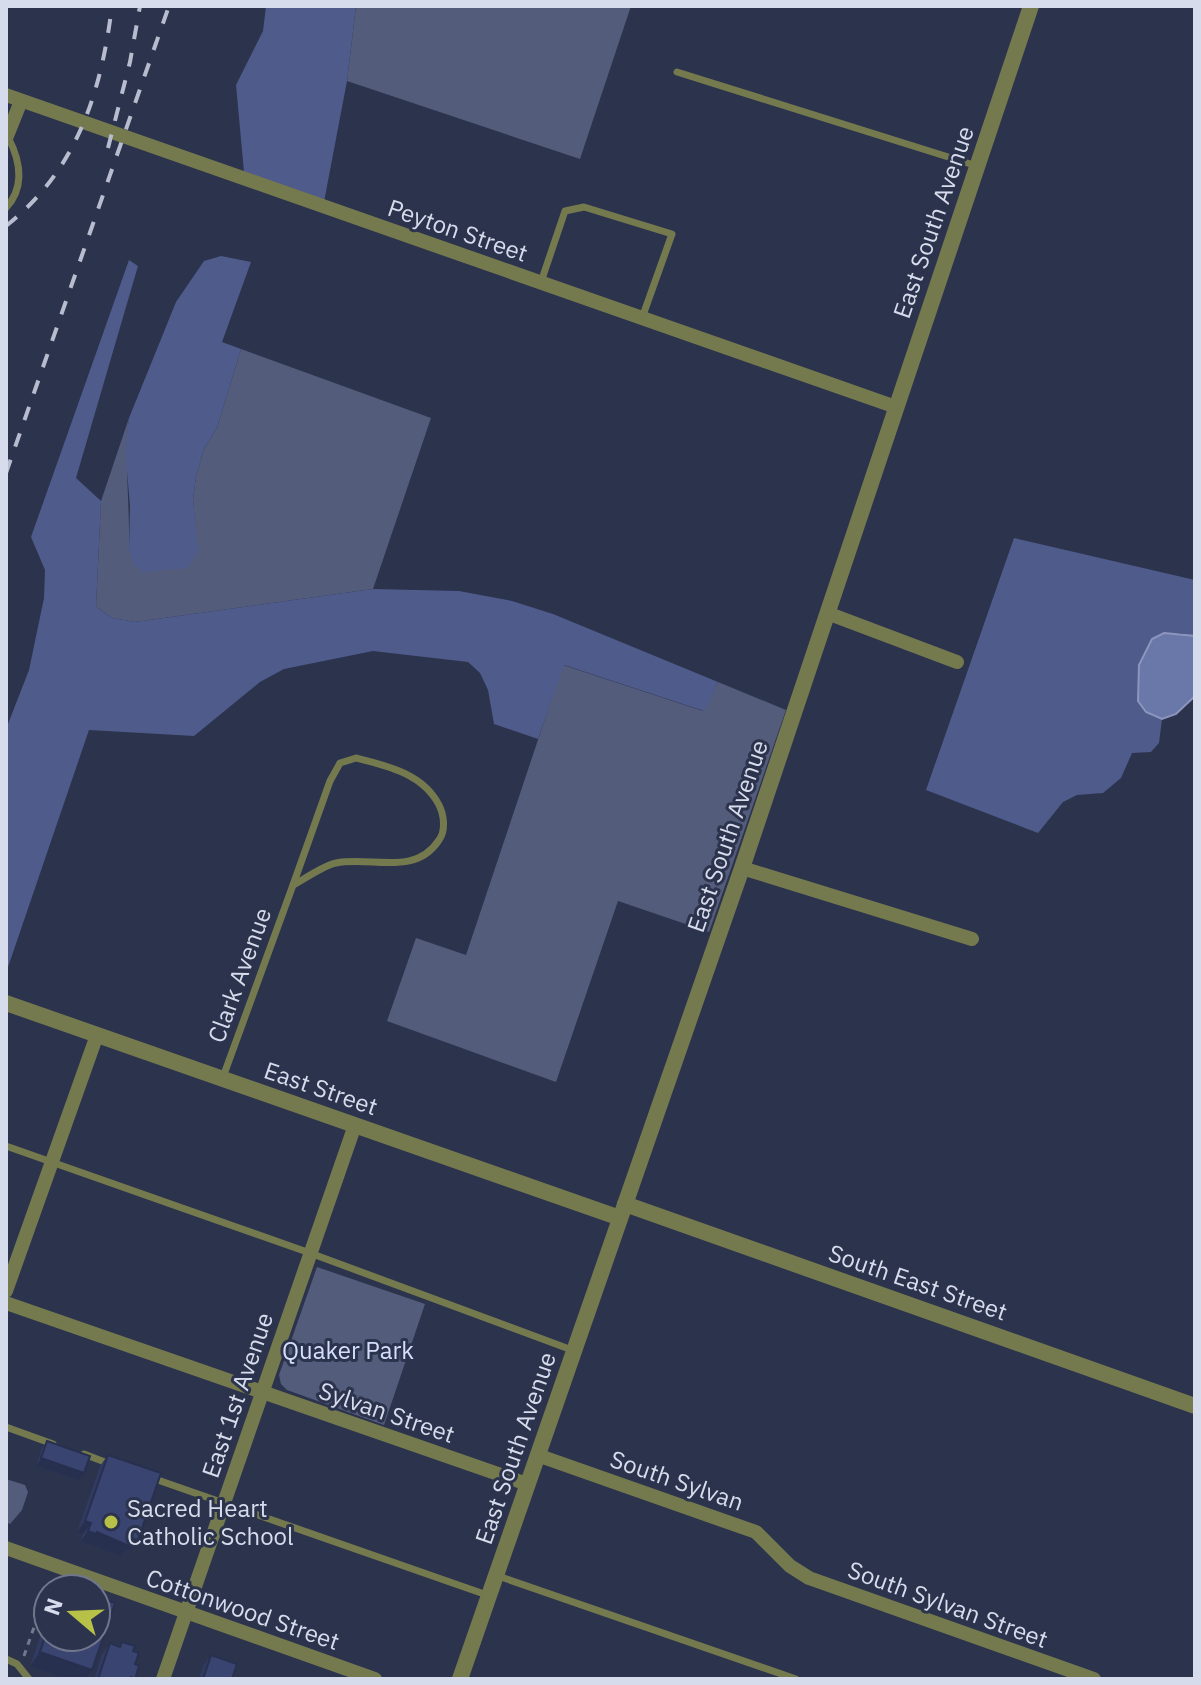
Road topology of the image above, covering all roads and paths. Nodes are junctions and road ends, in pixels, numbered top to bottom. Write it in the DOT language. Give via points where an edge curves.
graph roads {
  1 [pos="1031,6"];
  2 [pos="677,72"];
  3 [pos="6,95"];
  4 [pos="21,101"];
  5 [pos="7,136"];
  6 [pos="977,166"];
  7 [pos="6,208"];
  8 [pos="541,282"];
  9 [pos="642,318"];
  10 [pos="896,407"];
  11 [pos="827,613"];
  12 [pos="957,662"];
  13 [pos="742,868"];
  14 [pos="293,885"];
  15 [pos="972,939"];
  16 [pos="6,1003"];
  17 [pos="97,1035"];
  18 [pos="222,1079"];
  19 [pos="355,1125"];
  20 [pos="6,1146"];
  21 [pos="52,1162"];
  22 [pos="623,1211"];
  23 [pos="310,1253"];
  24 [pos="6,1291"];
  25 [pos="6,1303"];
  26 [pos="574,1351"];
  27 [pos="262,1391"];
  28 [pos="1195,1406"];
  29 [pos="6,1427"];
  30 [pos="62,1447"];
  31 [pos="77,1452"];
  32 [pos="537,1455"];
  33 [pos="119,1467"];
  34 [pos="147,1477"];
  35 [pos="527,1484"];
  36 [pos="223,1503"];
  37 [pos="7,1550"];
  38 [pos="790,1566"];
  39 [pos="496,1575"];
  40 [pos="489,1596"];
  41 [pos="186,1612"];
  42 [pos="32,1637"];
  43 [pos="6,1659"];
  44 [pos="24,1662"];
  45 [pos="29,1679"];
  46 [pos="163,1679"];
  47 [pos="375,1679"];
  48 [pos="460,1679"];
  49 [pos="796,1679"];
  50 [pos="1094,1679"];
  1 -- 6 [label="street, East South Avenue"];
  2 -- 6 [label="lane"];
  3 -- 4 [label="street, Peyton Street"];
  4 -- 5 [label="street"];
  4 -- 8 [label="street, Peyton Street"];
  5 -- 7 [label="lane" via="21,174"];
  6 -- 10 [label="street, East South Avenue"];
  8 -- 9 [label="street, Peyton Street"];
  8 -- 9 [label="lane" via="565,211 584,207 672,234"];
  9 -- 10 [label="street, Peyton Street"];
  10 -- 11 [label="street, East South Avenue"];
  11 -- 12 [label="street"];
  11 -- 13 [label="street, East South Avenue"];
  13 -- 15 [label="street"];
  13 -- 22 [label="street, East South Avenue"];
  14 -- 14 [label="lane, Clark Avenue" via="340,763 356,758 408,775 426,786 441,808 442,836 416,861 333,863"];
  14 -- 18 [label="lane, Clark Avenue"];
  16 -- 17 [label="street, East Street"];
  17 -- 18 [label="street, East Street"];
  17 -- 21 [label="street"];
  18 -- 19 [label="street, East Street"];
  19 -- 22 [label="street, East Street"];
  19 -- 23 [label="street, East 1st Avenue"];
  20 -- 21 [label="lane"];
  21 -- 23 [label="lane"];
  21 -- 24 [label="street"];
  22 -- 26 [label="street, East South Avenue"];
  22 -- 28 [label="street, South East Street"];
  23 -- 26 [label="lane"];
  23 -- 27 [label="street, East 1st Avenue"];
  25 -- 27 [label="street, Sylvan Street"];
  26 -- 32 [label="street, East South Avenue"];
  27 -- 35 [label="street, Sylvan Street"];
  27 -- 36 [label="street, East 1st Avenue"];
  29 -- 30 [label="lane"];
  31 -- 33 [label="lane"];
  32 -- 35 [label="street, East South Avenue"];
  32 -- 38 [label="street, South Sylvan" via="756,1532"];
  34 -- 36 [label="lane"];
  35 -- 39 [label="street, East South Avenue"];
  36 -- 40 [label="lane"];
  36 -- 41 [label="street, East 1st Avenue"];
  37 -- 41 [label="street, Cottonwood Street"];
  38 -- 50 [label="street, South Sylvan Street" via="809,1578"];
  39 -- 40 [label="street, East South Avenue"];
  39 -- 49 [label="lane"];
  40 -- 48 [label="street, East South Avenue"];
  41 -- 46 [label="street, East 1st Avenue"];
  41 -- 47 [label="street, Cottonwood Street"];
  42 -- 44 [label="path"];
  43 -- 45 [label="lane"];
}
